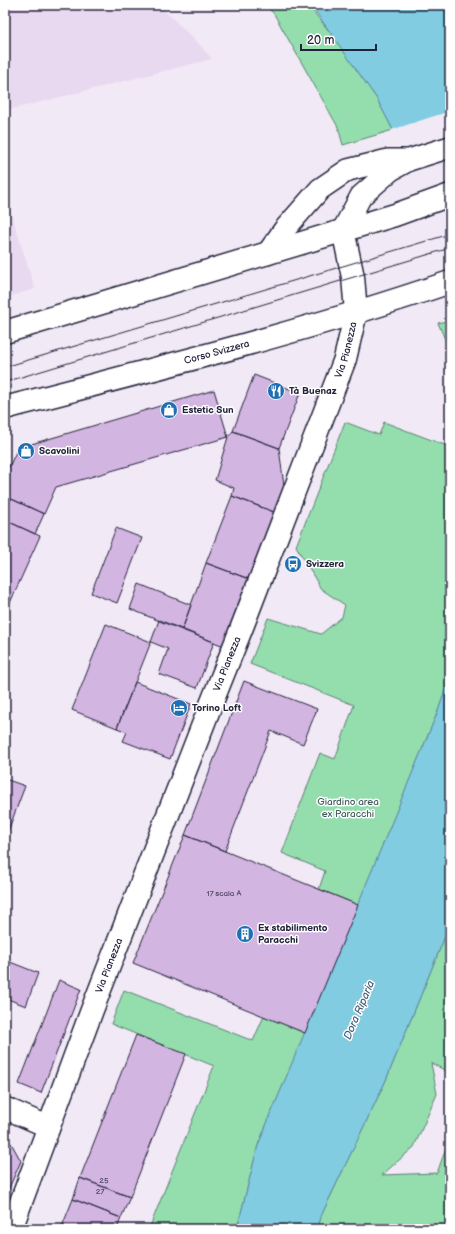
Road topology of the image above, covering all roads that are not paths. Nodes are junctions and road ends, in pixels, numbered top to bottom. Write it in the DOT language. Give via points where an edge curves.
graph roads {
  1 [pos="450,147"];
  2 [pos="396,163"];
  3 [pos="450,195"];
  4 [pos="343,230"];
  5 [pos="267,254"];
  6 [pos="450,282"];
  7 [pos="356,312"];
  8 [pos="5,332"];
  9 [pos="5,408"];
  10 [pos="5,1108"];
  11 [pos="49,1127"];
  12 [pos="11,1229"];
  1 -- 2 [label="street"];
  2 -- 4 [label="street" via="361,196"];
  2 -- 5 [label="street" via="348,170 320,189"];
  3 -- 4 [label="street"];
  4 -- 5 [label="street"];
  4 -- 7 [label="street, Via Pianezza" via="353,277"];
  5 -- 8 [label="street"];
  6 -- 7 [label="street, Corso Svizzera"];
  7 -- 9 [label="street, Corso Svizzera"];
  7 -- 11 [label="street, Via Pianezza" via="345,359"];
  10 -- 11 [label="street"];
  11 -- 12 [label="street, Via Pianezza"];
}
